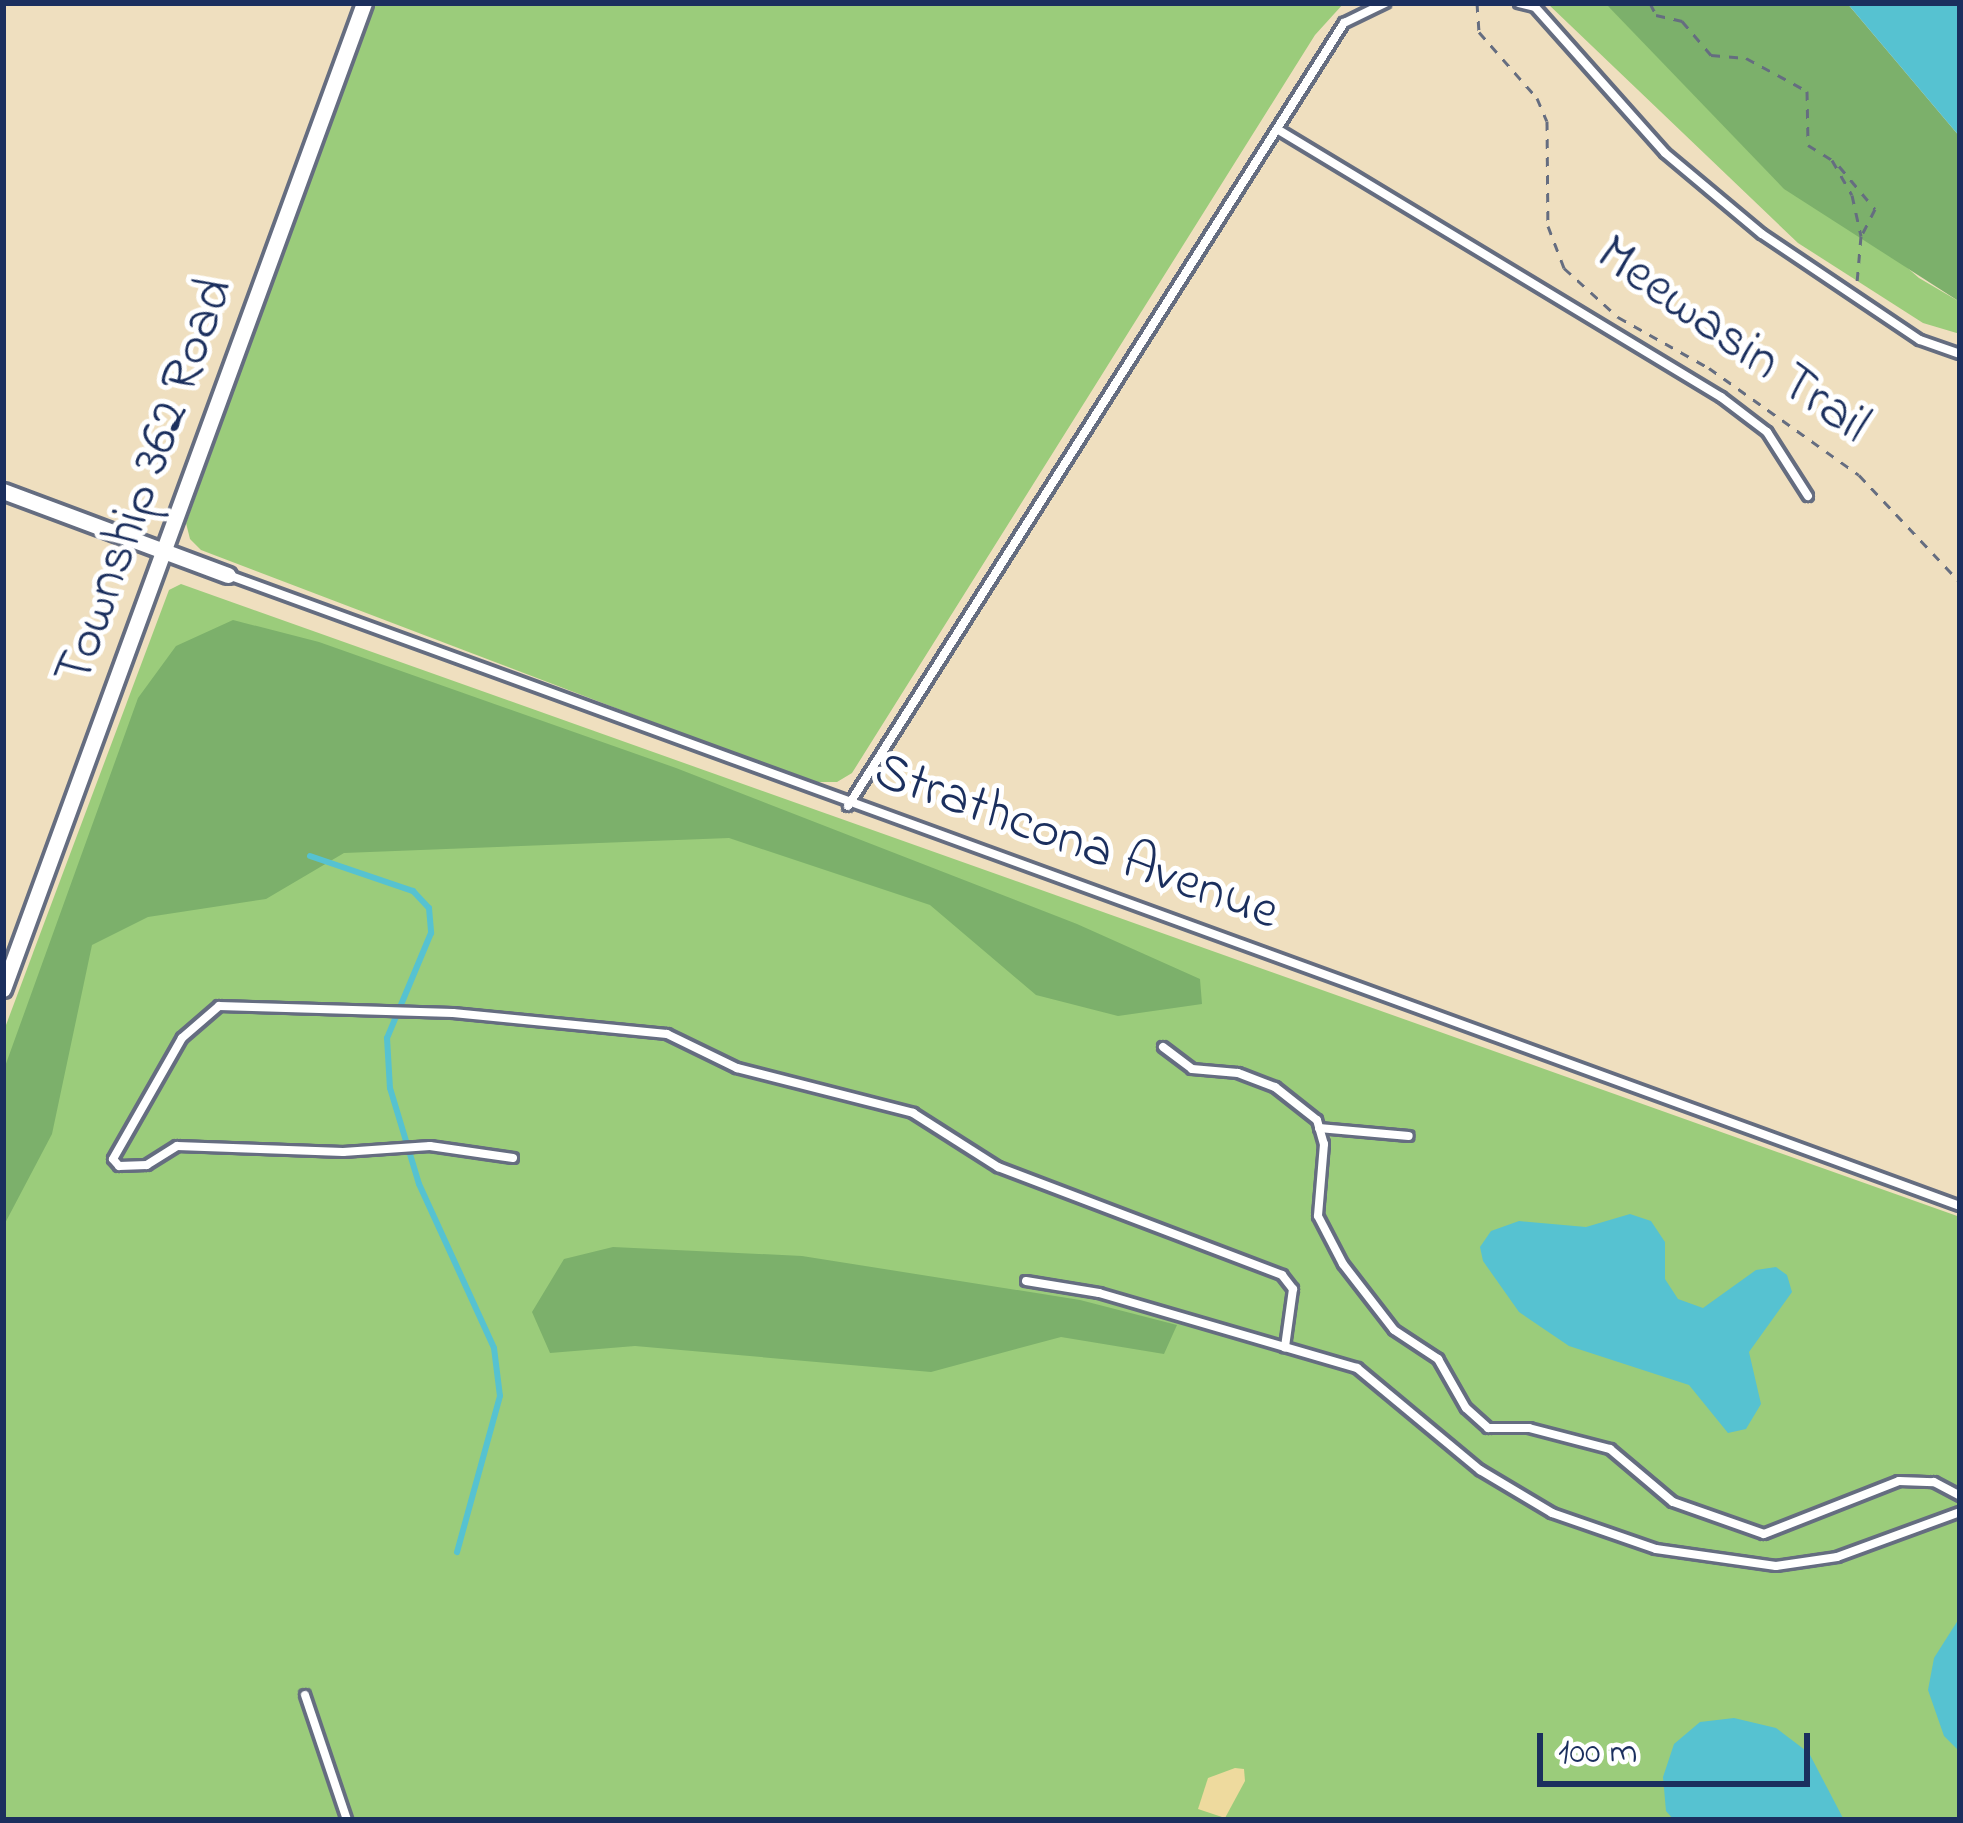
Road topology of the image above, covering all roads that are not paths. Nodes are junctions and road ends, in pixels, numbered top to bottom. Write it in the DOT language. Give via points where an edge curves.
graph roads {
  1 [pos="364,3"];
  2 [pos="1385,3"];
  3 [pos="1519,3"];
  4 [pos="1277,129"];
  5 [pos="1960,354"];
  6 [pos="3,491"];
  7 [pos="1808,496"];
  8 [pos="167,551"];
  9 [pos="228,575"];
  10 [pos="848,806"];
  11 [pos="3,989"];
  12 [pos="1163,1047"];
  13 [pos="1319,1128"];
  14 [pos="1409,1136"];
  15 [pos="513,1158"];
  16 [pos="1960,1205"];
  17 [pos="1026,1281"];
  18 [pos="1285,1347"];
  19 [pos="1960,1496"];
  20 [pos="1960,1512"];
  21 [pos="305,1695"];
  22 [pos="346,1820"];
  1 -- 8 [label="street, Township 362 Road"];
  2 -- 4 [label="lane" via="1344,23"];
  3 -- 5 [label="lane" via="1535,8 1665,153 1762,234 1920,340"];
  4 -- 7 [label="lane" via="1721,397 1767,432"];
  4 -- 10 [label="lane"];
  6 -- 8 [label="street, Strathcona Avenue"];
  8 -- 9 [label="street, Strathcona Avenue"];
  8 -- 11 [label="street, Township 362 Road"];
  9 -- 10 [label="lane, Strathcona Avenue"];
  10 -- 16 [label="lane, Strathcona Avenue"];
  12 -- 13 [label="lane" via="1192,1069 1275,1087"];
  13 -- 14 [label="lane"];
  13 -- 19 [label="lane" via="1318,1216 1343,1264 1394,1330 1438,1359 1466,1408 1489,1428 1529,1428 1610,1449 1673,1502 1764,1534 1899,1481 1934,1481"];
  15 -- 18 [label="lane" via="430,1146 177,1147 147,1165 112,1159 182,1039 219,1006 453,1013 667,1034 737,1067 913,1113 998,1167 1282,1275 1293,1288"];
  17 -- 18 [label="lane" via="1099,1293"];
  18 -- 20 [label="lane" via="1358,1368 1480,1470 1552,1513 1656,1549 1776,1566 1837,1557"];
  21 -- 22 [label="lane"];
}
